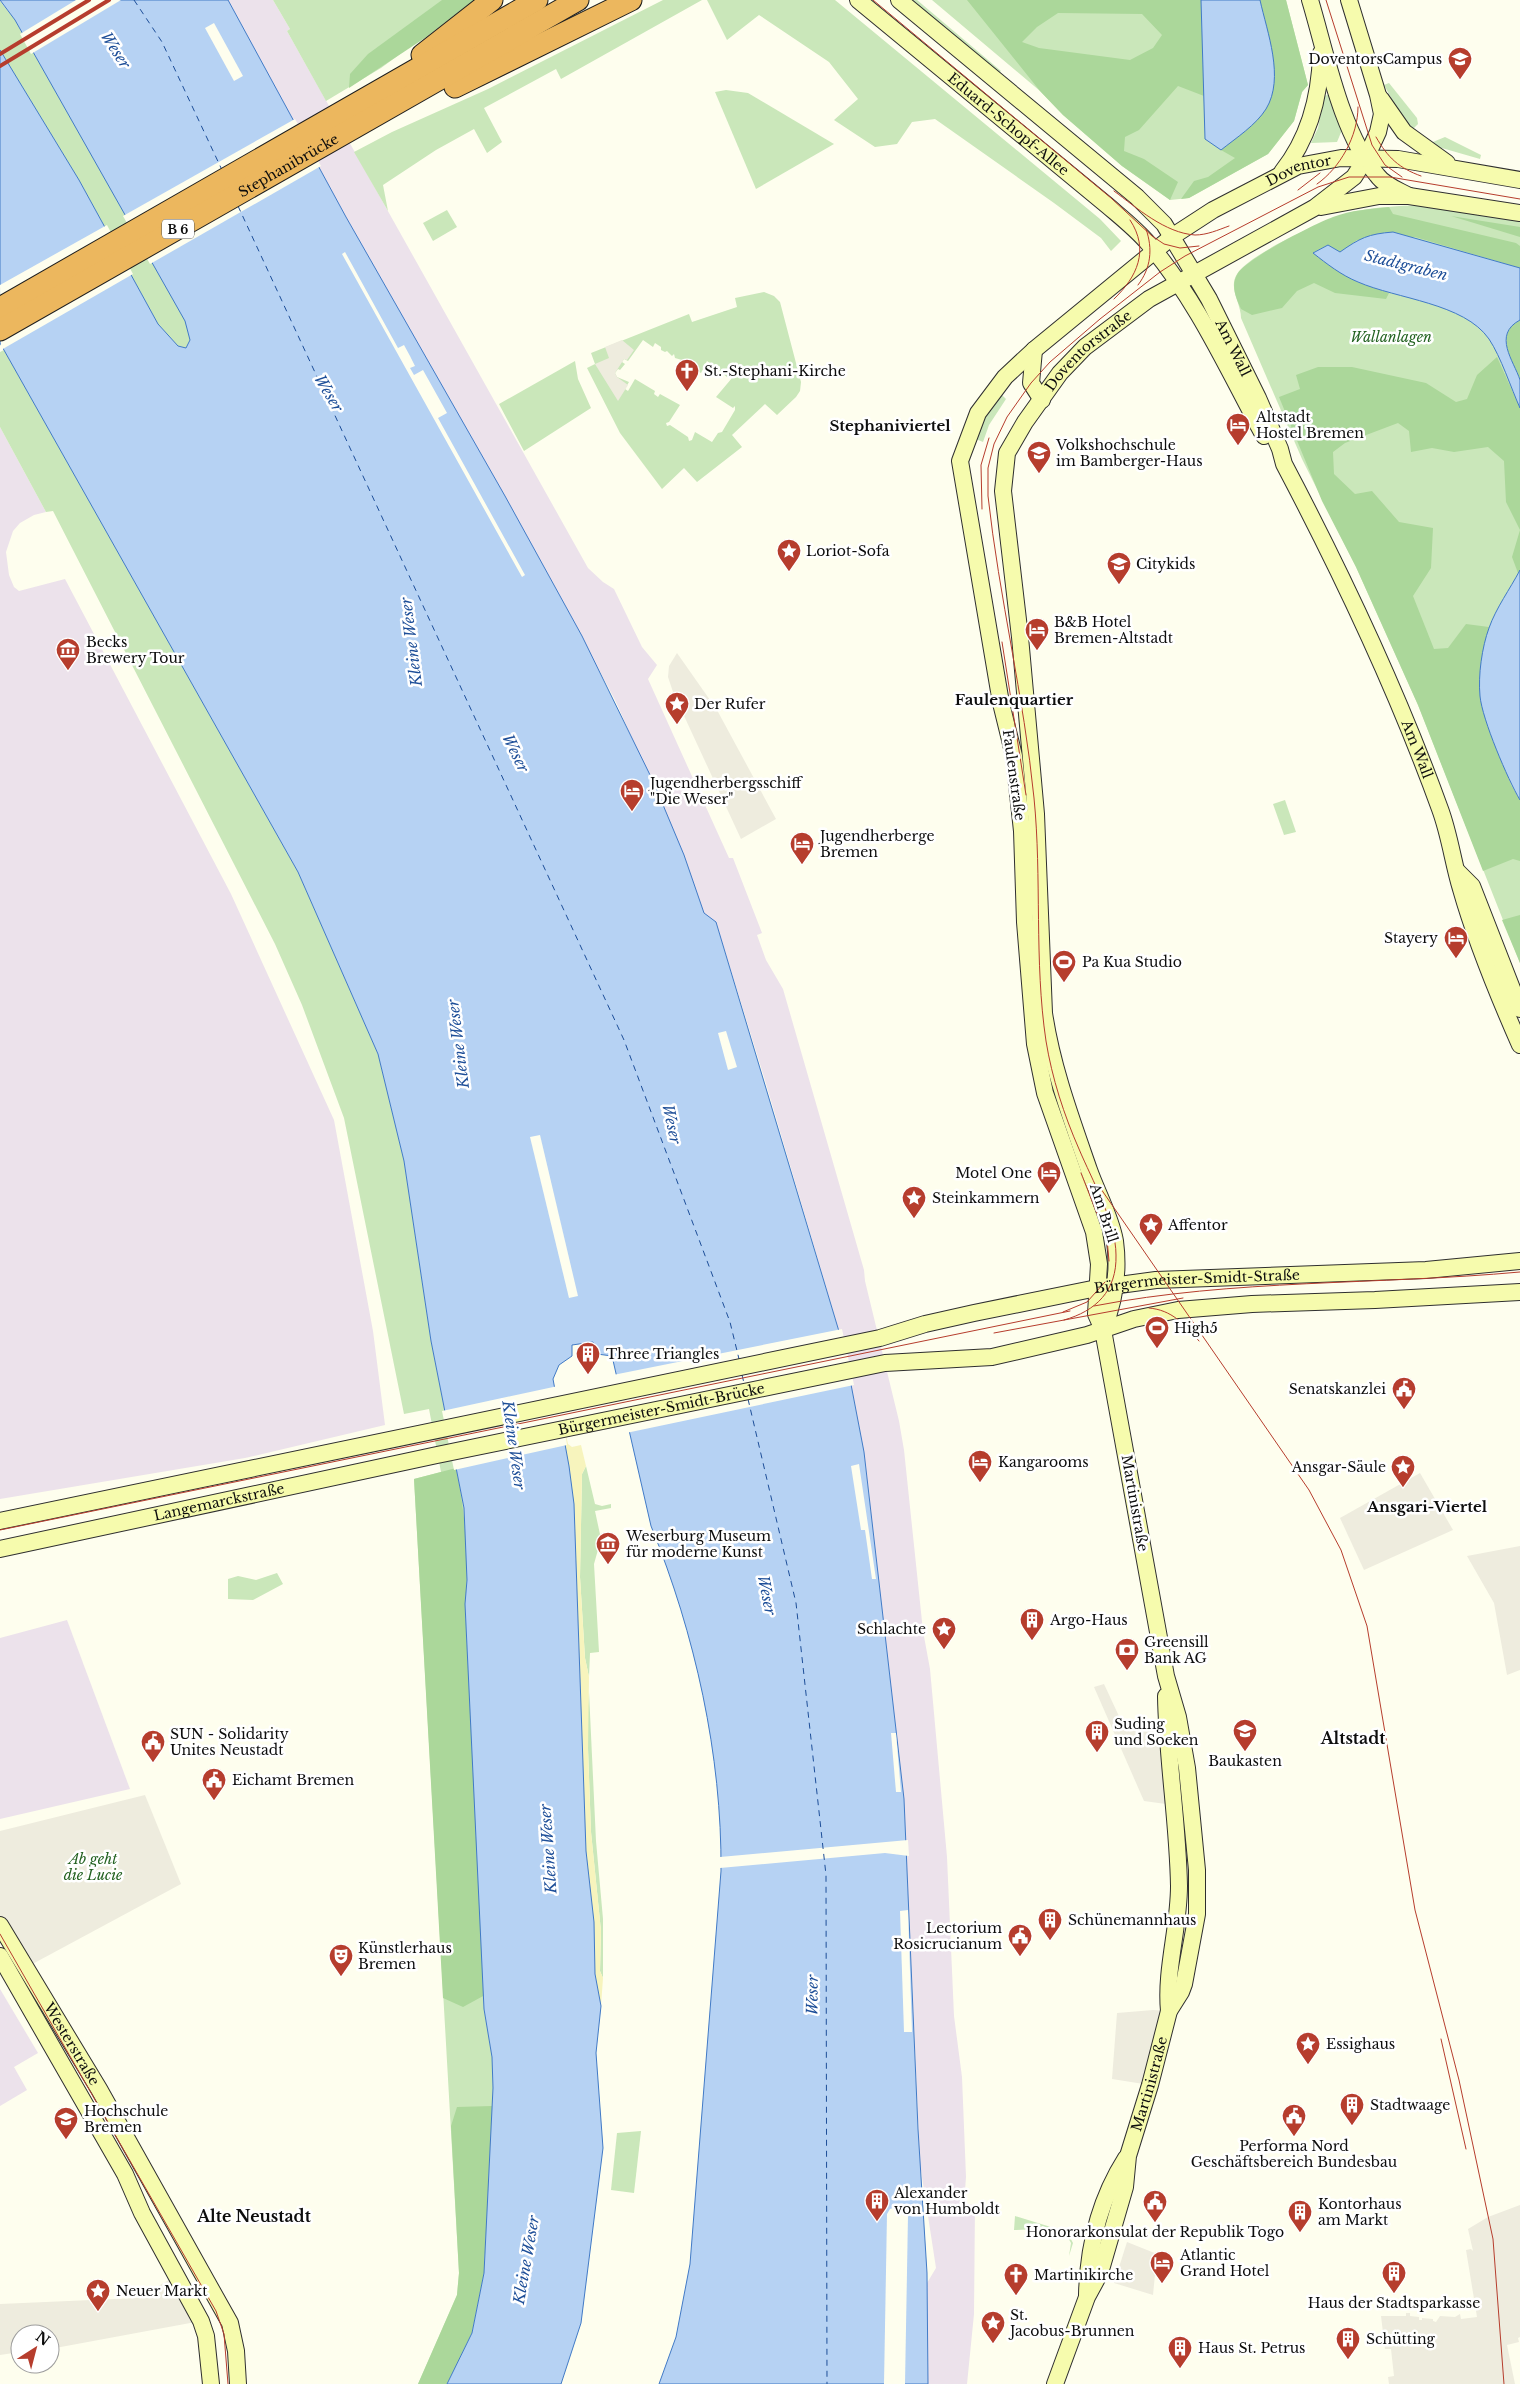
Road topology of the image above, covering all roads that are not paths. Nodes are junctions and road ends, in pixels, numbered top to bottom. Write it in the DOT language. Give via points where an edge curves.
graph roads {
  1 [pos="492,0"];
  2 [pos="537,0"];
  3 [pos="578,0"];
  4 [pos="631,0"];
  5 [pos="858,0"];
  6 [pos="899,0"];
  7 [pos="1310,0"];
  8 [pos="1349,0"];
  9 [pos="1321,38"];
  10 [pos="385,88"];
  11 [pos="1378,96"];
  12 [pos="351,119"];
  13 [pos="1366,158"];
  14 [pos="1454,168"];
  15 [pos="1281,174"];
  16 [pos="1520,180"];
  17 [pos="1409,196"];
  18 [pos="1314,208"];
  19 [pos="1520,213"];
  20 [pos="1173,236"];
  21 [pos="1155,251"];
  22 [pos="1195,274"];
  23 [pos="1178,283"];
  24 [pos="0,308"];
  25 [pos="0,330"];
  26 [pos="1034,350"];
  27 [pos="1042,400"];
  28 [pos="1007,453"];
  29 [pos="1284,464"];
  30 [pos="1456,871"];
  31 [pos="1520,1009"];
  32 [pos="1042,1044"];
  33 [pos="1520,1045"];
  34 [pos="1520,1261"];
  35 [pos="1115,1286"];
  36 [pos="1097,1288"];
  37 [pos="1520,1292"];
  38 [pos="1103,1330"];
  39 [pos="880,1338"];
  40 [pos="885,1363"];
  41 [pos="432,1430"];
  42 [pos="437,1455"];
  43 [pos="0,1521"];
  44 [pos="0,1548"];
  45 [pos="0,1925"];
  46 [pos="0,1956"];
  47 [pos="1065,2360"];
  48 [pos="210,2384"];
  49 [pos="238,2384"];
  50 [pos="1048,2384"];
  51 [pos="1055,2384"];
  52 [pos="1065,2384"];
  1 -- 10 [label="highway"];
  2 -- 10 [label="highway, Stephanibrücke / B 6"];
  3 -- 12 [label="highway, Stephanibrücke / B 6"];
  4 -- 12 [label="highway" via="383,125"];
  5 -- 21 [label="main road, Eduard-Schopf-Allee" via="1108,206"];
  6 -- 20 [label="main road, Eduard-Schopf-Allee" via="1137,198 1160,218"];
  7 -- 9 [label="main road"];
  8 -- 11 [label="main road"];
  9 -- 13 [label="main road" via="1335,88 1353,135"];
  9 -- 15 [label="main road" via="1321,66 1313,114 1301,144"];
  10 -- 12 [label="highway, Stephanibrücke / B 6"];
  11 -- 13 [label="main road" via="1382,114"];
  11 -- 14 [label="main road" via="1404,132"];
  12 -- 24 [label="highway, Stephanibrücke / B 6"];
  12 -- 25 [label="highway, Stephanibrücke / B 6"];
  13 -- 14 [label="main road" via="1416,160"];
  13 -- 15 [label="main road, Doventor" via="1319,161"];
  13 -- 17 [label="main road" via="1377,176"];
  13 -- 18 [label="main road, Doventor" via="1354,176"];
  14 -- 16 [label="main road"];
  15 -- 20 [label="main road, Doventor"];
  17 -- 18 [label="main road, Doventor" via="1379,196"];
  17 -- 19 [label="main road"];
  18 -- 22 [label="main road, Doventor"];
  20 -- 21 [label="main road"];
  20 -- 22 [label="main road, Am Wall"];
  21 -- 23 [label="main road, Am Wall"];
  21 -- 26 [label="main road"];
  22 -- 23 [label="main road, Doventorstraße"];
  22 -- 29 [label="main road, Am Wall" via="1251,383"];
  23 -- 27 [label="main road, Doventorstraße" via="1149,299 1085,347 1060,373"];
  23 -- 29 [label="main road, Am Wall" via="1272,451"];
  26 -- 27 [label="main road" via="1031,383"];
  26 -- 32 [label="main road, Faulenstraße" via="989,395 978,413 960,461 1001,703 1014,756 1022,831 1025,922"];
  27 -- 28 [label="main road, Doventorstraße"];
  28 -- 32 [label="main road, Faulenstraße" via="1003,498 1020,636 1036,815"];
  29 -- 30 [label="main road, Am Wall" via="1339,572 1401,710 1450,838"];
  30 -- 31 [label="main road" via="1472,886"];
  30 -- 33 [label="main road, Am Wall" via="1472,925"];
  32 -- 35 [label="main road, Am Brill" via="1115,1239"];
  32 -- 36 [label="main road, Am Brill" via="1045,1093 1094,1232 1099,1264"];
  34 -- 35 [label="main road, Bürgermeister-Smidt-Straße" via="1426,1270 1164,1279"];
  35 -- 36 [label="main road, Bürgermeister-Smidt-Straße"];
  35 -- 38 [label="main road, Am Brill" via="1111,1311"];
  36 -- 38 [label="main road, Am Brill" via="1096,1314"];
  36 -- 39 [label="main road, Bürgermeister-Smidt-Straße" via="925,1324"];
  37 -- 38 [label="main road, Bürgermeister-Smidt-Straße" via="1180,1309"];
  38 -- 40 [label="main road, Bürgermeister-Smidt-Straße" via="992,1357"];
  38 -- 47 [label="main road, Martinistraße" via="1166,1676 1179,1884 1178,1914 1166,1988 1169,2011 1128,2156 1125,2187 1100,2273 1087,2298"];
  39 -- 41 [label="main road, Bürgermeister-Smidt-Brücke"];
  40 -- 42 [label="main road, Bürgermeister-Smidt-Brücke"];
  41 -- 43 [label="main road, Langemarckstraße"];
  42 -- 44 [label="main road, Langemarckstraße"];
  45 -- 49 [label="main road, Westerstraße" via="99,2088 230,2323"];
  46 -- 48 [label="main road, Westerstraße" via="124,2174 201,2321 206,2336"];
  47 -- 50 [label="main road"];
  47 -- 51 [label="main road, Martinistraße"];
  47 -- 52 [label="main road"];
}
